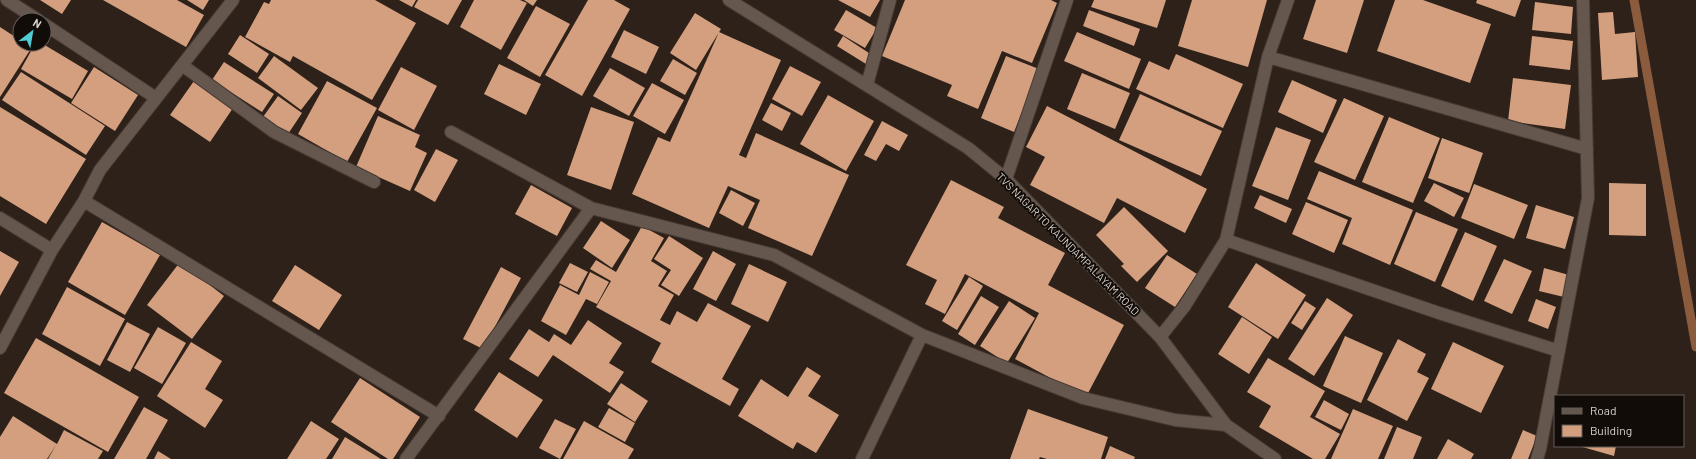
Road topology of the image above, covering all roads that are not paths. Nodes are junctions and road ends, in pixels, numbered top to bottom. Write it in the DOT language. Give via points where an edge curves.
graph roads {
  1 [pos="7,0"];
  2 [pos="233,0"];
  3 [pos="729,0"];
  4 [pos="890,0"];
  5 [pos="1067,0"];
  6 [pos="1288,0"];
  7 [pos="1583,0"];
  8 [pos="26,12"];
  9 [pos="52,29"];
  10 [pos="1268,57"];
  11 [pos="182,65"];
  12 [pos="866,85"];
  13 [pos="156,98"];
  14 [pos="451,132"];
  15 [pos="1587,149"];
  16 [pos="1006,179"];
  17 [pos="374,182"];
  18 [pos="84,200"];
  19 [pos="591,208"];
  20 [pos="0,218"];
  21 [pos="1226,240"];
  22 [pos="52,250"];
  23 [pos="922,335"];
  24 [pos="1160,337"];
  25 [pos="0,348"];
  26 [pos="1559,351"];
  27 [pos="439,416"];
  28 [pos="1226,425"];
  29 [pos="406,459"];
  30 [pos="862,459"];
  31 [pos="1275,459"];
  32 [pos="1537,459"];
  1 -- 8 [label="street"];
  2 -- 11 [label="street"];
  3 -- 12 [label="street, TVS NAGAR TO KAUNDAMPALAYAM ROAD"];
  4 -- 12 [label="street"];
  5 -- 16 [label="street"];
  6 -- 10 [label="street"];
  7 -- 15 [label="street"];
  9 -- 13 [label="street"];
  10 -- 15 [label="street"];
  10 -- 21 [label="street"];
  11 -- 13 [label="street"];
  11 -- 17 [label="street" via="274,132"];
  12 -- 16 [label="street, TVS NAGAR TO KAUNDAMPALAYAM ROAD" via="968,148"];
  13 -- 18 [label="street" via="100,170"];
  14 -- 19 [label="street"];
  15 -- 26 [label="street" via="1588,198"];
  16 -- 24 [label="street, TVS NAGAR TO KAUNDAMPALAYAM ROAD"];
  18 -- 22 [label="street"];
  18 -- 27 [label="street"];
  19 -- 23 [label="street" via="774,256"];
  19 -- 27 [label="street"];
  20 -- 22 [label="street"];
  21 -- 24 [label="street" via="1184,307"];
  21 -- 26 [label="street"];
  22 -- 25 [label="street"];
  23 -- 28 [label="street" via="1083,398 1175,420"];
  23 -- 30 [label="street"];
  24 -- 28 [label="street, TVS NAGAR TO KAUNDAMPALAYAM ROAD"];
  26 -- 32 [label="street"];
  27 -- 29 [label="street"];
  28 -- 31 [label="street, TVS NAGAR TO KAUNDAMPALAYAM ROAD"];
}
